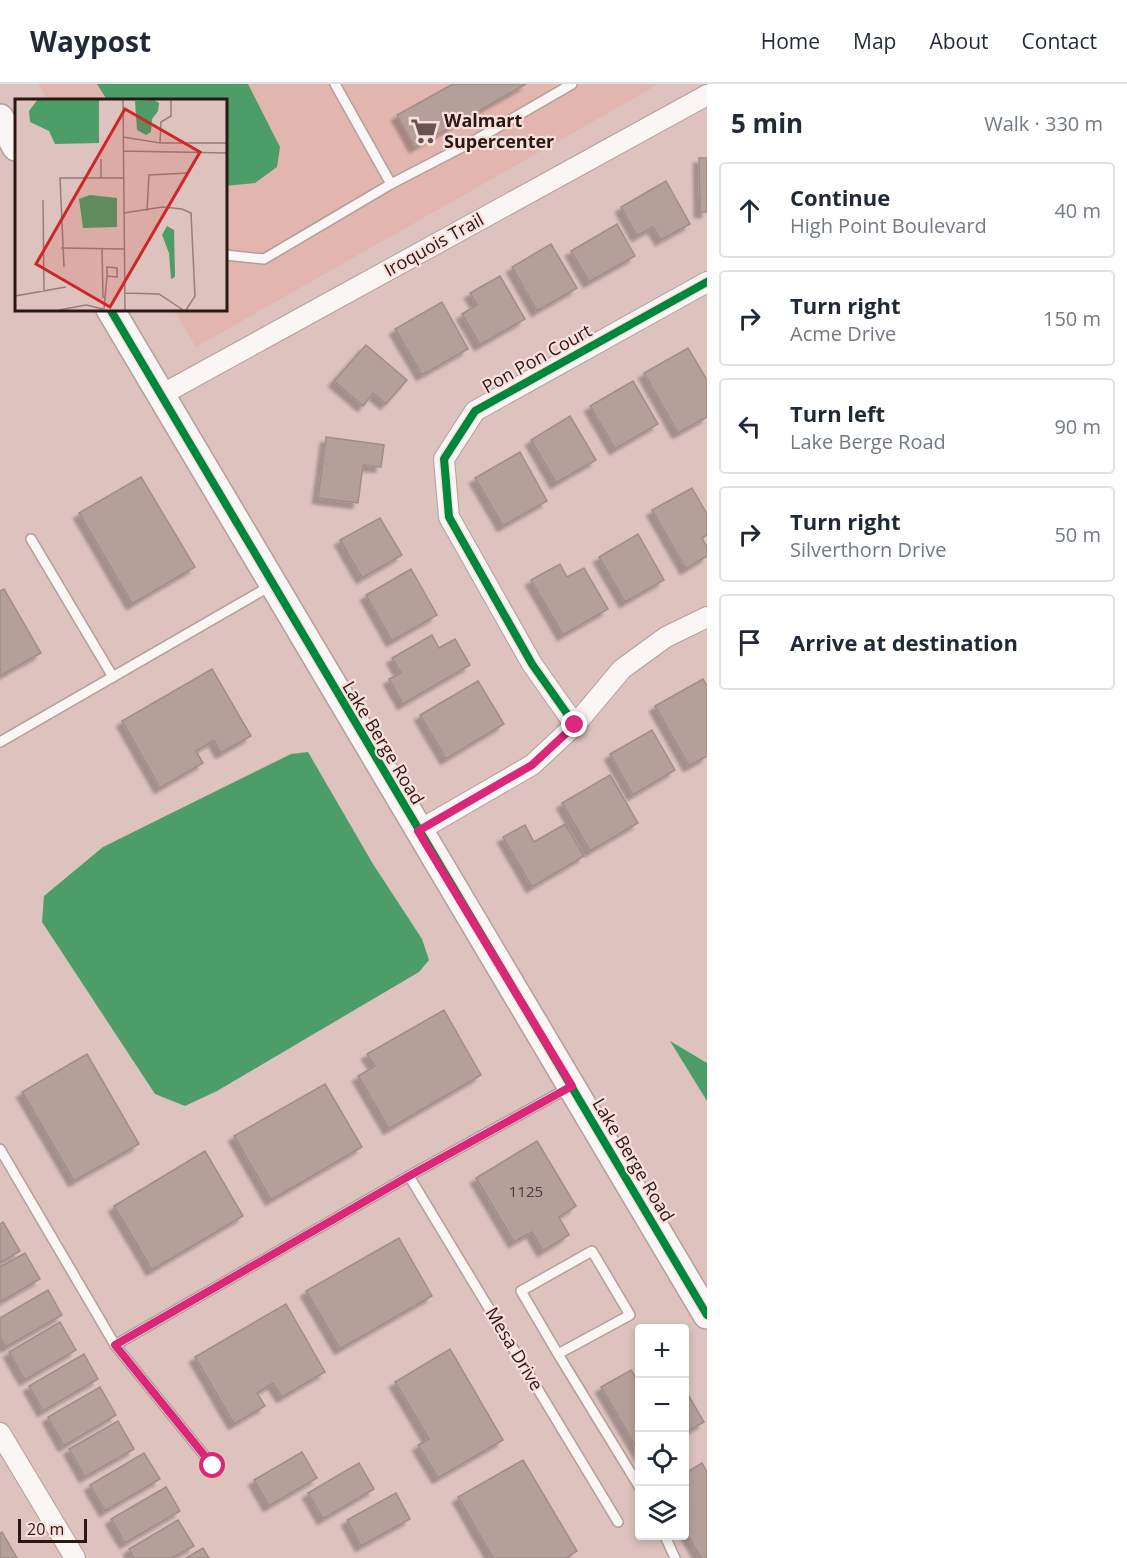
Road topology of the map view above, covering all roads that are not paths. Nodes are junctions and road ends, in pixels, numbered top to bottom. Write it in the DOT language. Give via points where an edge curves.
graph roads {
  1 [pos="335,84"];
  2 [pos="572,84"];
  3 [pos="707,95"];
  4 [pos="0,118"];
  5 [pos="15,145"];
  6 [pos="391,184"];
  7 [pos="226,255"];
  8 [pos="707,282"];
  9 [pos="111,310"];
  10 [pos="161,395"];
  11 [pos="31,539"];
  12 [pos="272,585"];
  13 [pos="707,617"];
  14 [pos="113,677"];
  15 [pos="575,725"];
  16 [pos="0,742"];
  17 [pos="418,831"];
  18 [pos="572,1086"];
  19 [pos="0,1149"];
  20 [pos="409,1176"];
  21 [pos="707,1315"];
  22 [pos="115,1345"];
  23 [pos="558,1354"];
  24 [pos="0,1433"];
  25 [pos="213,1466"];
  26 [pos="638,1486"];
  27 [pos="618,1522"];
  28 [pos="667,1540"];
  29 [pos="75,1558"];
  30 [pos="675,1558"];
  1 -- 6 [label="lane"];
  2 -- 6 [label="lane"];
  3 -- 10 [label="street, Iroquois Trail"];
  4 -- 5 [label="street"];
  6 -- 7 [label="lane" via="264,259"];
  8 -- 15 [label="street, Pon Pon Court" via="475,411 444,459 449,517 532,664"];
  9 -- 10 [label="street, Lake Berge Road"];
  10 -- 12 [label="street, Lake Berge Road"];
  11 -- 14 [label="lane"];
  12 -- 14 [label="lane"];
  12 -- 17 [label="street, Lake Berge Road"];
  13 -- 15 [label="street" via="666,637 622,669"];
  14 -- 16 [label="lane"];
  15 -- 17 [label="street" via="532,765"];
  17 -- 18 [label="street, Lake Berge Road"];
  18 -- 20 [label="lane"];
  18 -- 21 [label="street, Lake Berge Road"];
  19 -- 22 [label="lane"];
  20 -- 22 [label="lane"];
  20 -- 27 [label="lane, Mesa Drive"];
  22 -- 25 [label="lane"];
  23 -- 23 [label="lane" via="521,1291 592,1251 630,1315"];
  23 -- 26 [label="lane"];
  24 -- 29 [label="street"];
  28 -- 30 [label="lane"];
}
